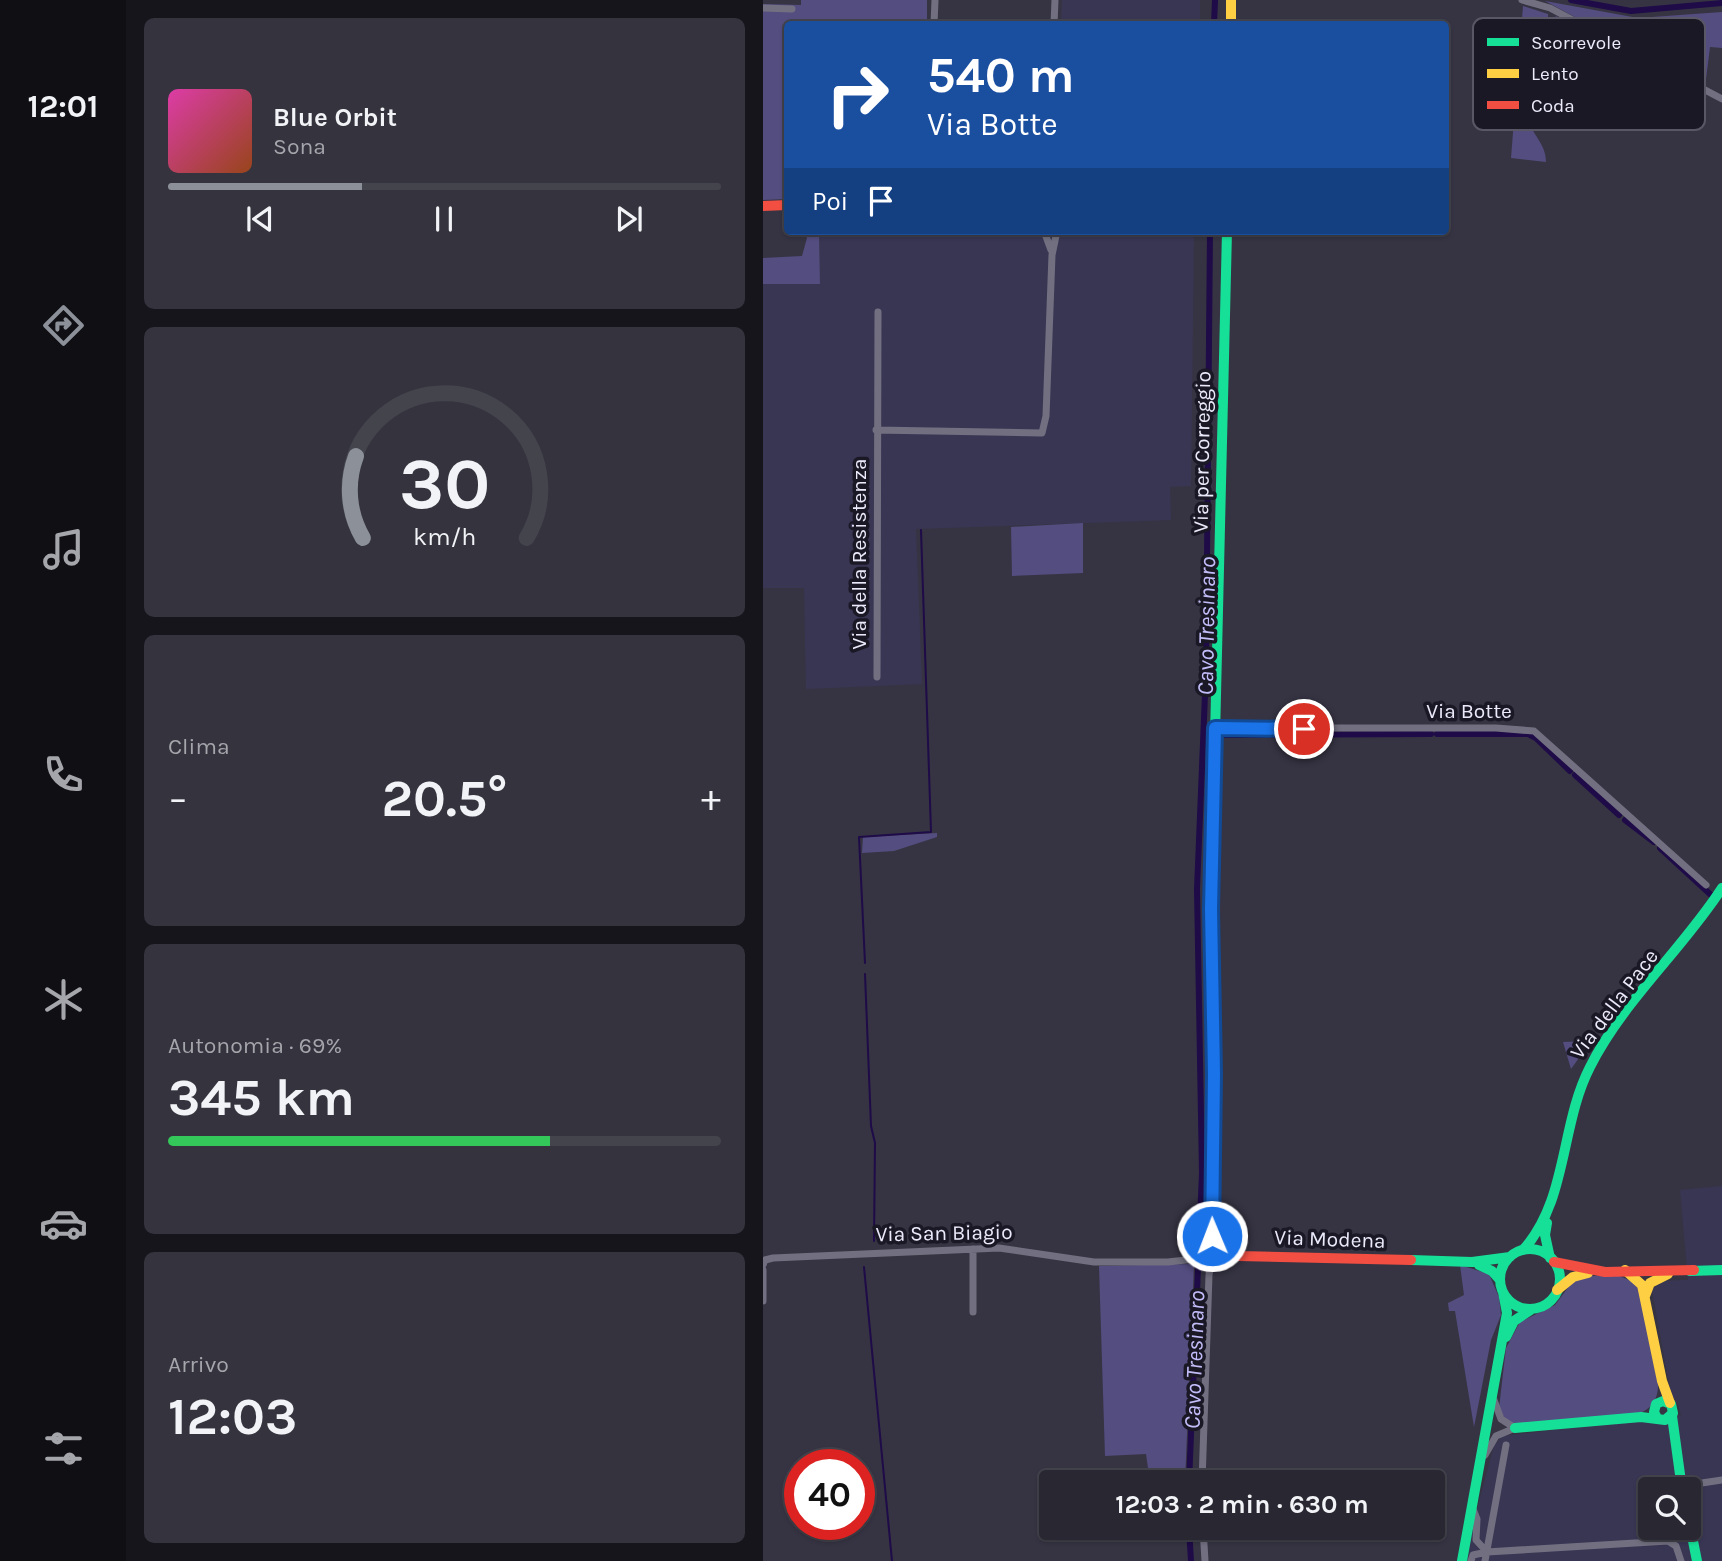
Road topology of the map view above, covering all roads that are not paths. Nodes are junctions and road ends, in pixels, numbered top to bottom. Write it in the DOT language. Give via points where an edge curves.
graph roads {
  1 [pos="935,0"];
  2 [pos="1055,0"];
  3 [pos="1231,0"];
  4 [pos="1522,0"];
  5 [pos="763,8"];
  6 [pos="792,9"];
  7 [pos="1569,18"];
  8 [pos="935,21"];
  9 [pos="1054,21"];
  10 [pos="1231,21"];
  11 [pos="1705,90"];
  12 [pos="1722,99"];
  13 [pos="784,205"];
  14 [pos="763,206"];
  15 [pos="1046,235"];
  16 [pos="1056,235"];
  17 [pos="1227,235"];
  18 [pos="1052,254"];
  19 [pos="878,312"];
  20 [pos="876,430"];
  21 [pos="877,677"];
  22 [pos="1215,728"];
  23 [pos="1706,885"];
  24 [pos="1721,893"];
  25 [pos="1551,1196"];
  26 [pos="973,1250"];
  27 [pos="1523,1250"];
  28 [pos="1212,1254"];
  29 [pos="1510,1257"];
  30 [pos="1552,1260"];
  31 [pos="1472,1262"];
  32 [pos="764,1263"];
  33 [pos="1602,1270"];
  34 [pos="1625,1270"];
  35 [pos="1694,1270"];
  36 [pos="1722,1270"];
  37 [pos="1500,1280"];
  38 [pos="1557,1290"];
  39 [pos="1503,1292"];
  40 [pos="1645,1296"];
  41 [pos="763,1301"];
  42 [pos="1535,1308"];
  43 [pos="973,1312"];
  44 [pos="1495,1366"];
  45 [pos="1493,1380"];
  46 [pos="1662,1381"];
  47 [pos="1670,1403"];
  48 [pos="1657,1412"];
  49 [pos="1672,1416"];
  50 [pos="1515,1428"];
  51 [pos="1672,1438"];
  52 [pos="1506,1445"];
  53 [pos="1203,1470"];
  54 [pos="1680,1477"];
  55 [pos="1476,1478"];
  56 [pos="1722,1480"];
  57 [pos="1701,1484"];
  58 [pos="1472,1504"];
  59 [pos="1204,1540"];
  60 [pos="1693,1540"];
  61 [pos="1487,1552"];
  62 [pos="1205,1561"];
  63 [pos="1462,1561"];
  64 [pos="1471,1561"];
  65 [pos="1485,1561"];
  66 [pos="1681,1561"];
  67 [pos="1697,1561"];
  1 -- 8 [label="street"];
  2 -- 9 [label="street"];
  3 -- 10 [label="street"];
  4 -- 7 [label="street"];
  5 -- 6 [label="street"];
  11 -- 12 [label="street"];
  13 -- 14 [label="street"];
  15 -- 18 [label="street, Via della Resistenza"];
  16 -- 18 [label="street, Via della Resistenza"];
  17 -- 22 [label="street, Via per Correggio"];
  18 -- 20 [label="street, Via della Resistenza" via="1042,433"];
  19 -- 20 [label="street, Via della Resistenza"];
  20 -- 21 [label="street, Via della Resistenza"];
  22 -- 23 [label="street, Via Botte" via="1534,731"];
  22 -- 28 [label="street"];
  24 -- 25 [label="street, Via della Pace" via="1591,1065 1574,1105"];
  25 -- 27 [label="street, Via della Pace" via="1539,1232"];
  25 -- 30 [label="street, Via della Pace" via="1545,1235"];
  26 -- 28 [label="street, Via San Biagio" via="1014,1249 1094,1262 1168,1262"];
  26 -- 32 [label="street, Via San Biagio"];
  26 -- 43 [label="street"];
  27 -- 29 [label="street, Via della Pace"];
  27 -- 30 [label="street" via="1535,1250"];
  28 -- 31 [label="street, Via Modena"];
  28 -- 53 [label="street"];
  29 -- 31 [label="street"];
  29 -- 37 [label="street"];
  30 -- 33 [label="street" via="1572,1268"];
  30 -- 38 [label="street, Via della Pace" via="1559,1276"];
  31 -- 37 [label="street"];
  32 -- 41 [label="street, Via San Biagio"];
  33 -- 34 [label="street"];
  33 -- 38 [label="street" via="1578,1275"];
  34 -- 35 [label="street"];
  34 -- 40 [label="street" via="1639,1280"];
  35 -- 36 [label="street"];
  35 -- 40 [label="street" via="1654,1279"];
  37 -- 39 [label="street"];
  38 -- 42 [label="street" via="1548,1302"];
  39 -- 42 [label="street" via="1516,1305"];
  39 -- 44 [label="street" via="1507,1313"];
  40 -- 46 [label="street"];
  42 -- 44 [label="street" via="1514,1321"];
  44 -- 45 [label="street"];
  45 -- 50 [label="street" via="1495,1409 1503,1422"];
  45 -- 55 [label="street"];
  46 -- 47 [label="street"];
  46 -- 48 [label="street"];
  47 -- 48 [label="street"];
  47 -- 49 [label="street"];
  48 -- 49 [label="street"];
  48 -- 50 [label="street"];
  48 -- 51 [label="street"];
  49 -- 51 [label="street"];
  50 -- 55 [label="street" via="1494,1439"];
  51 -- 54 [label="street"];
  52 -- 61 [label="street"];
  55 -- 58 [label="street"];
  56 -- 57 [label="street"];
  58 -- 61 [label="street" via="1476,1540"];
  58 -- 63 [label="street"];
  59 -- 62 [label="street"];
  60 -- 67 [label="street"];
  61 -- 64 [label="street" via="1473,1555"];
  61 -- 65 [label="street"];
  61 -- 66 [label="street" via="1668,1541 1676,1546"];
}
